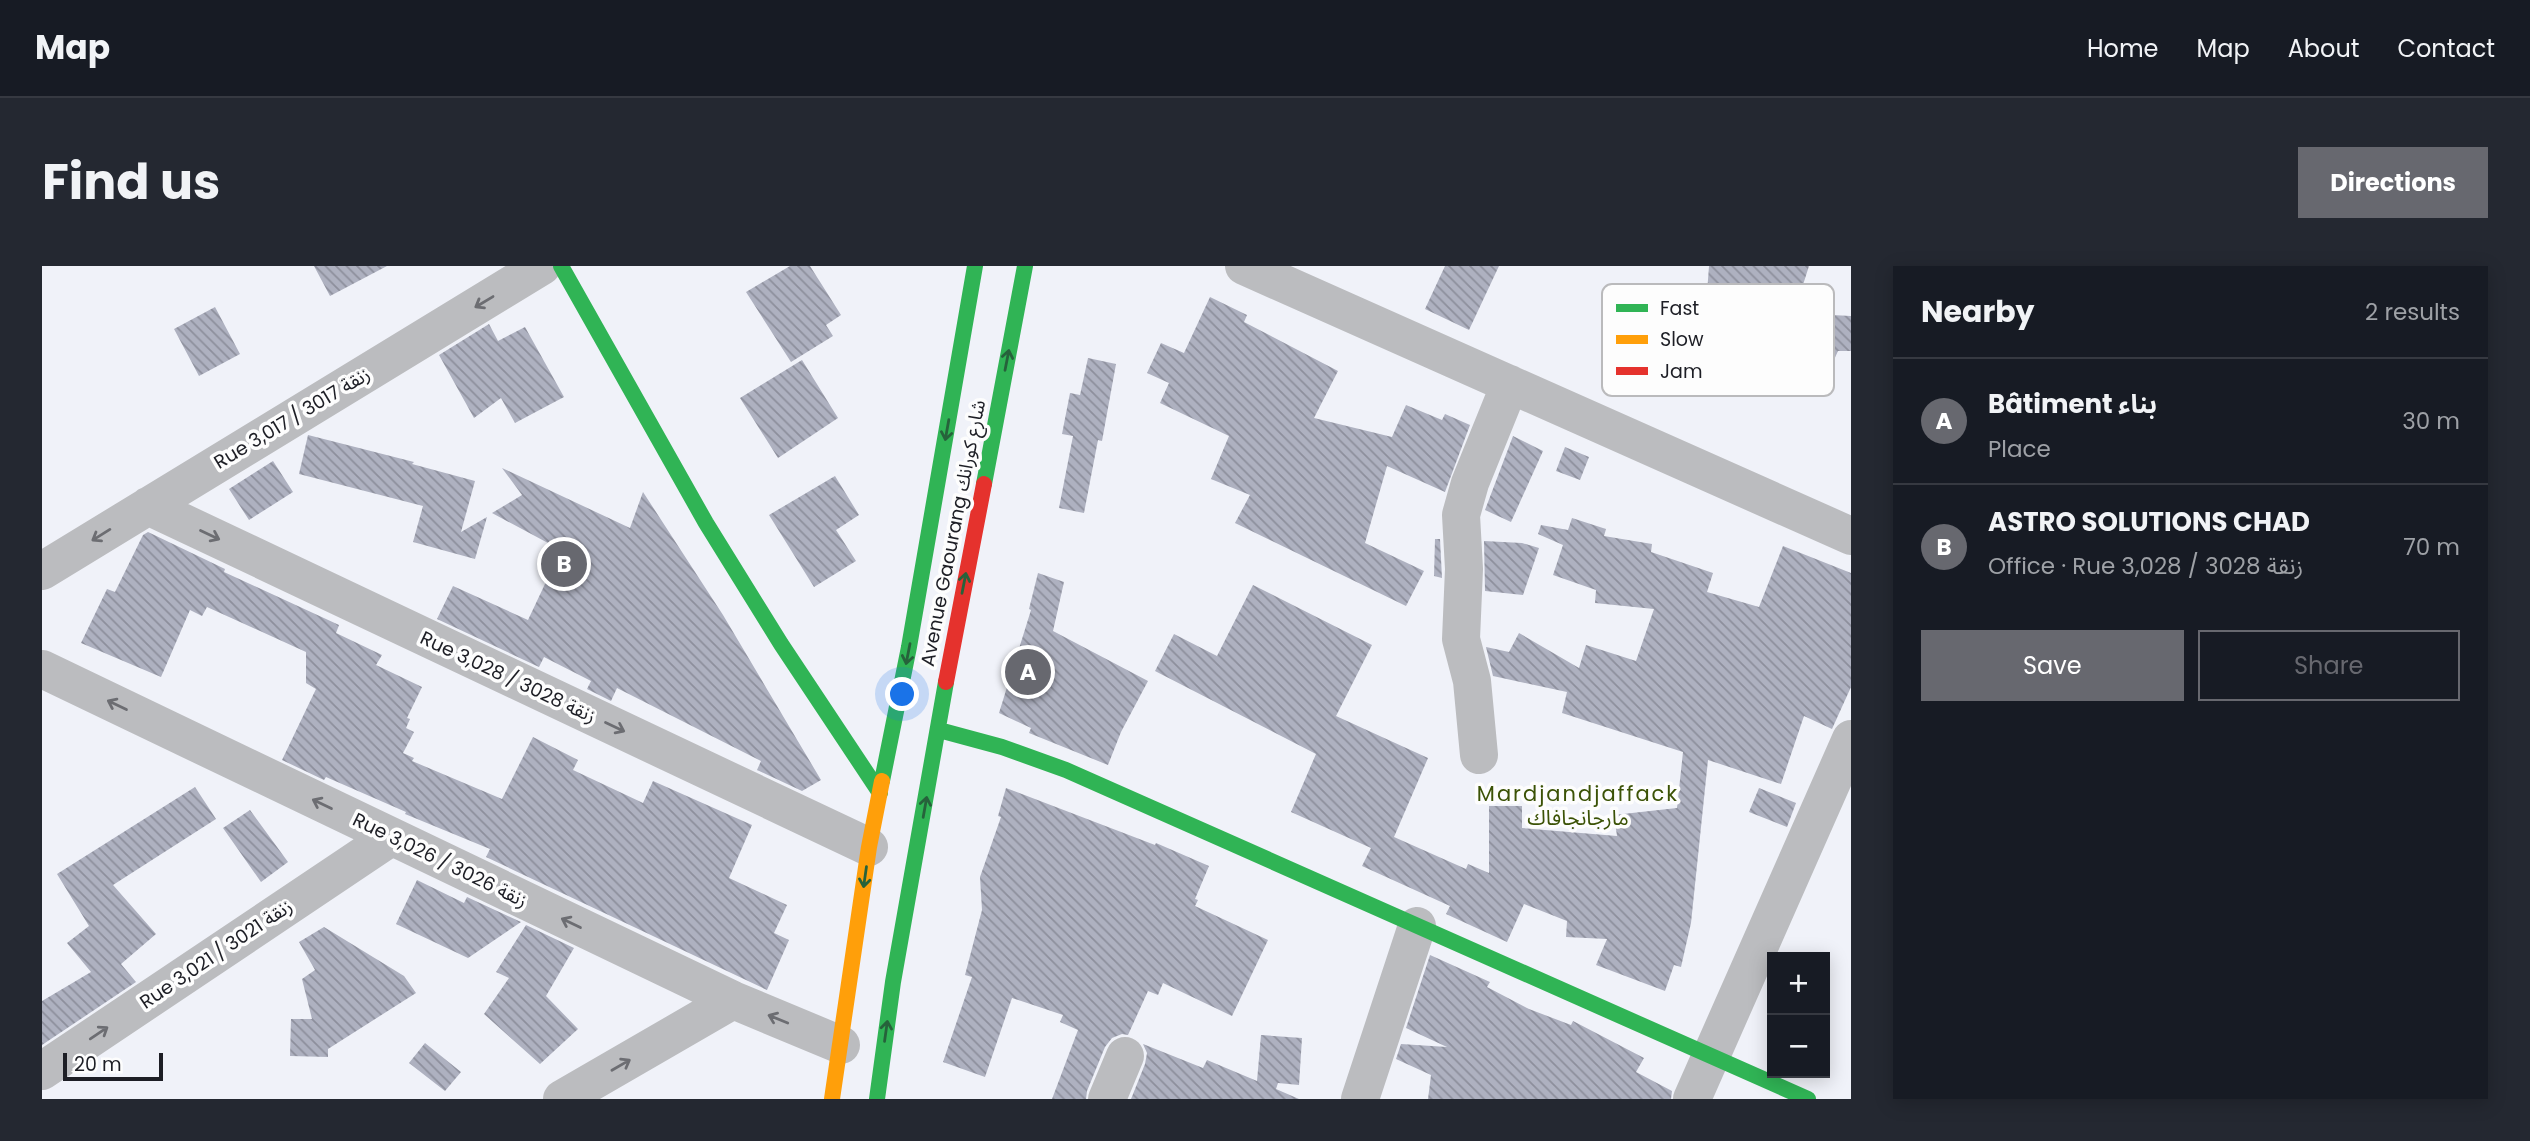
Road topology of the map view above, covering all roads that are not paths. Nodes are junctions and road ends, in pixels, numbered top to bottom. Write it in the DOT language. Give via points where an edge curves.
graph roads {
  1 [pos="542,266"];
  2 [pos="561,266"];
  3 [pos="975,266"];
  4 [pos="1025,266"];
  5 [pos="1244,266"];
  6 [pos="1510,384"];
  7 [pos="148,506"];
  8 [pos="1851,536"];
  9 [pos="42,571"];
  10 [pos="42,669"];
  11 [pos="939,730"];
  12 [pos="1851,739"];
  13 [pos="1479,755"];
  14 [pos="880,793"];
  15 [pos="391,836"];
  16 [pos="869,847"];
  17 [pos="1417,926"];
  18 [pos="733,1000"];
  19 [pos="841,1045"];
  20 [pos="1712,1055"];
  21 [pos="1125,1056"];
  22 [pos="42,1071"];
  23 [pos="562,1099"];
  24 [pos="832,1099"];
  25 [pos="877,1099"];
  26 [pos="1107,1099"];
  27 [pos="1360,1099"];
  28 [pos="1692,1099"];
  29 [pos="1808,1099"];
  1 -- 7 [label="street, Rue 3,017 / زنقة 3017, one-way"];
  2 -- 14 [label="main road" via="706,523"];
  3 -- 14 [label="main road, Avenue Gaourang شارع كورانك, one-way"];
  11 -- 4 [label="main road, Avenue Gaourang شارع كورانك, one-way"];
  5 -- 6 [label="street"];
  6 -- 8 [label="street"];
  6 -- 13 [label="street" via="1461,515 1461,639 1472,681"];
  7 -- 9 [label="street, Rue 3,017 / زنقة 3017, one-way"];
  7 -- 16 [label="street, Rue 3,028 / زنقة 3028, one-way"];
  15 -- 10 [label="street, Rue 3,026 / زنقة 3026, one-way"];
  11 -- 17 [label="main road" via="1066,771"];
  25 -- 11 [label="main road, Avenue Gaourang شارع كورانك, one-way" via="892,982"];
  12 -- 20 [label="street"];
  14 -- 16 [label="main road, Avenue Gaourang شارع كورانك"];
  18 -- 15 [label="street, Rue 3,026 / زنقة 3026, one-way"];
  22 -- 15 [label="street, Rue 3,021 / زنقة 3021, one-way"];
  16 -- 19 [label="main road, Avenue Gaourang شارع كورانك, one-way"];
  17 -- 20 [label="main road"];
  17 -- 27 [label="street"];
  19 -- 18 [label="street, Rue 3,026 / زنقة 3026, one-way"];
  23 -- 18 [label="street, one-way"];
  19 -- 24 [label="main road, Avenue Gaourang شارع كورانك"];
  20 -- 28 [label="street"];
  20 -- 29 [label="main road"];
  21 -- 26 [label="street"];
}
